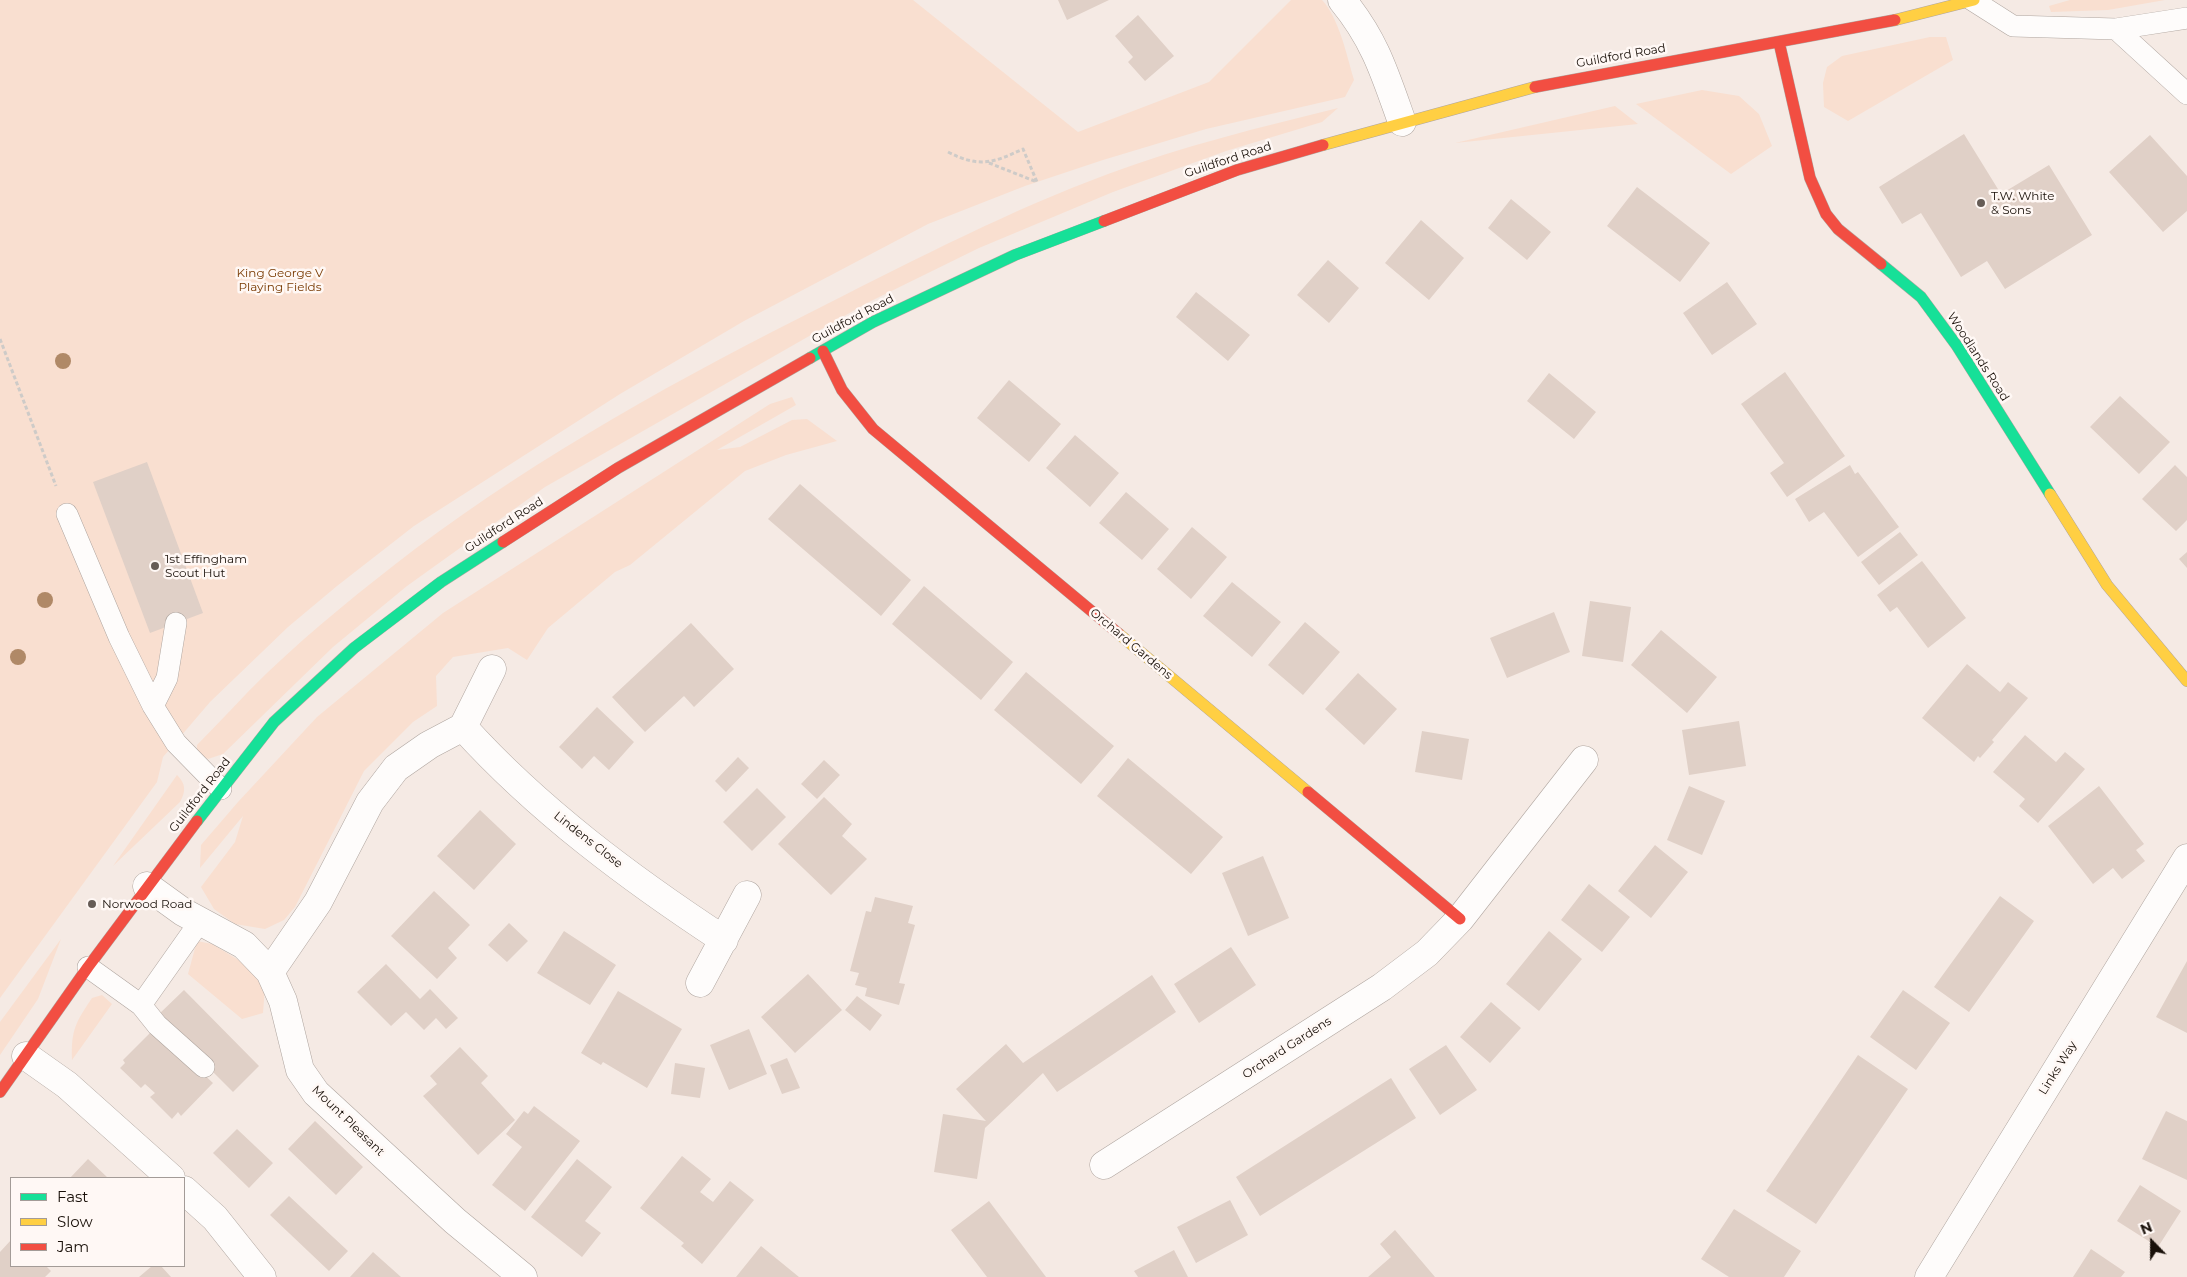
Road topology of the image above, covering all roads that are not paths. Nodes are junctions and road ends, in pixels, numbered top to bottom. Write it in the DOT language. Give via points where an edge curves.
graph roads {
  1 [pos="1342,0"];
  2 [pos="1973,0"];
  3 [pos="2187,18"];
  4 [pos="2116,28"];
  5 [pos="1778,42"];
  6 [pos="2187,94"];
  7 [pos="1402,122"];
  8 [pos="823,351"];
  9 [pos="67,514"];
  10 [pos="176,623"];
  11 [pos="492,669"];
  12 [pos="2187,681"];
  13 [pos="153,706"];
  14 [pos="463,727"];
  15 [pos="1584,760"];
  16 [pos="222,789"];
  17 [pos="2187,858"];
  18 [pos="147,886"];
  19 [pos="747,895"];
  20 [pos="1460,919"];
  21 [pos="201,920"];
  22 [pos="724,940"];
  23 [pos="88,967"];
  24 [pos="270,972"];
  25 [pos="700,982"];
  26 [pos="141,1005"];
  27 [pos="26,1056"];
  28 [pos="204,1067"];
  29 [pos="0,1092"];
  30 [pos="1104,1165"];
  31 [pos="170,1177"];
  32 [pos="185,1191"];
  33 [pos="262,1277"];
  34 [pos="523,1277"];
  35 [pos="1929,1277"];
  1 -- 7 [label="street" via="1360,21 1379,55"];
  2 -- 4 [label="lane" via="2013,26"];
  2 -- 5 [label="main road, Guildford Road" via="1897,20"];
  3 -- 4 [label="lane"];
  4 -- 6 [label="lane"];
  5 -- 7 [label="main road, Guildford Road" via="1551,83"];
  5 -- 12 [label="main road, Woodlands Road" via="1810,178 1826,214 1838,229 1922,297 1957,346 2107,585"];
  7 -- 8 [label="main road, Guildford Road" via="1237,170 1015,254 873,322"];
  8 -- 16 [label="main road, Guildford Road" via="618,468 441,582 354,648 274,722"];
  8 -- 20 [label="main road, Orchard Gardens" via="842,390 873,429"];
  9 -- 13 [label="lane" via="119,637"];
  10 -- 13 [label="lane" via="167,678"];
  11 -- 14 [label="street"];
  13 -- 16 [label="lane" via="176,743"];
  14 -- 22 [label="street, Lindens Close" via="560,820"];
  14 -- 24 [label="street" via="428,745 396,768 370,802 318,902"];
  15 -- 20 [label="street, Orchard Gardens"];
  16 -- 18 [label="main road, Guildford Road"];
  17 -- 35 [label="street, Links Way"];
  18 -- 21 [label="street, Mount Pleasant" via="183,912"];
  18 -- 23 [label="main road, Guildford Road"];
  19 -- 22 [label="street"];
  20 -- 30 [label="street, Orchard Gardens" via="1427,953 1382,987"];
  21 -- 24 [label="street, Mount Pleasant" via="244,945"];
  21 -- 26 [label="lane"];
  22 -- 25 [label="street"];
  23 -- 26 [label="lane"];
  23 -- 27 [label="main road, Guildford Road"];
  24 -- 34 [label="street, Mount Pleasant" via="284,1001 300,1070 316,1093 455,1221"];
  26 -- 28 [label="lane" via="157,1025"];
  27 -- 29 [label="main road, Guildford Road"];
  27 -- 31 [label="street" via="67,1086"];
  32 -- 33 [label="street" via="215,1218"];
}
